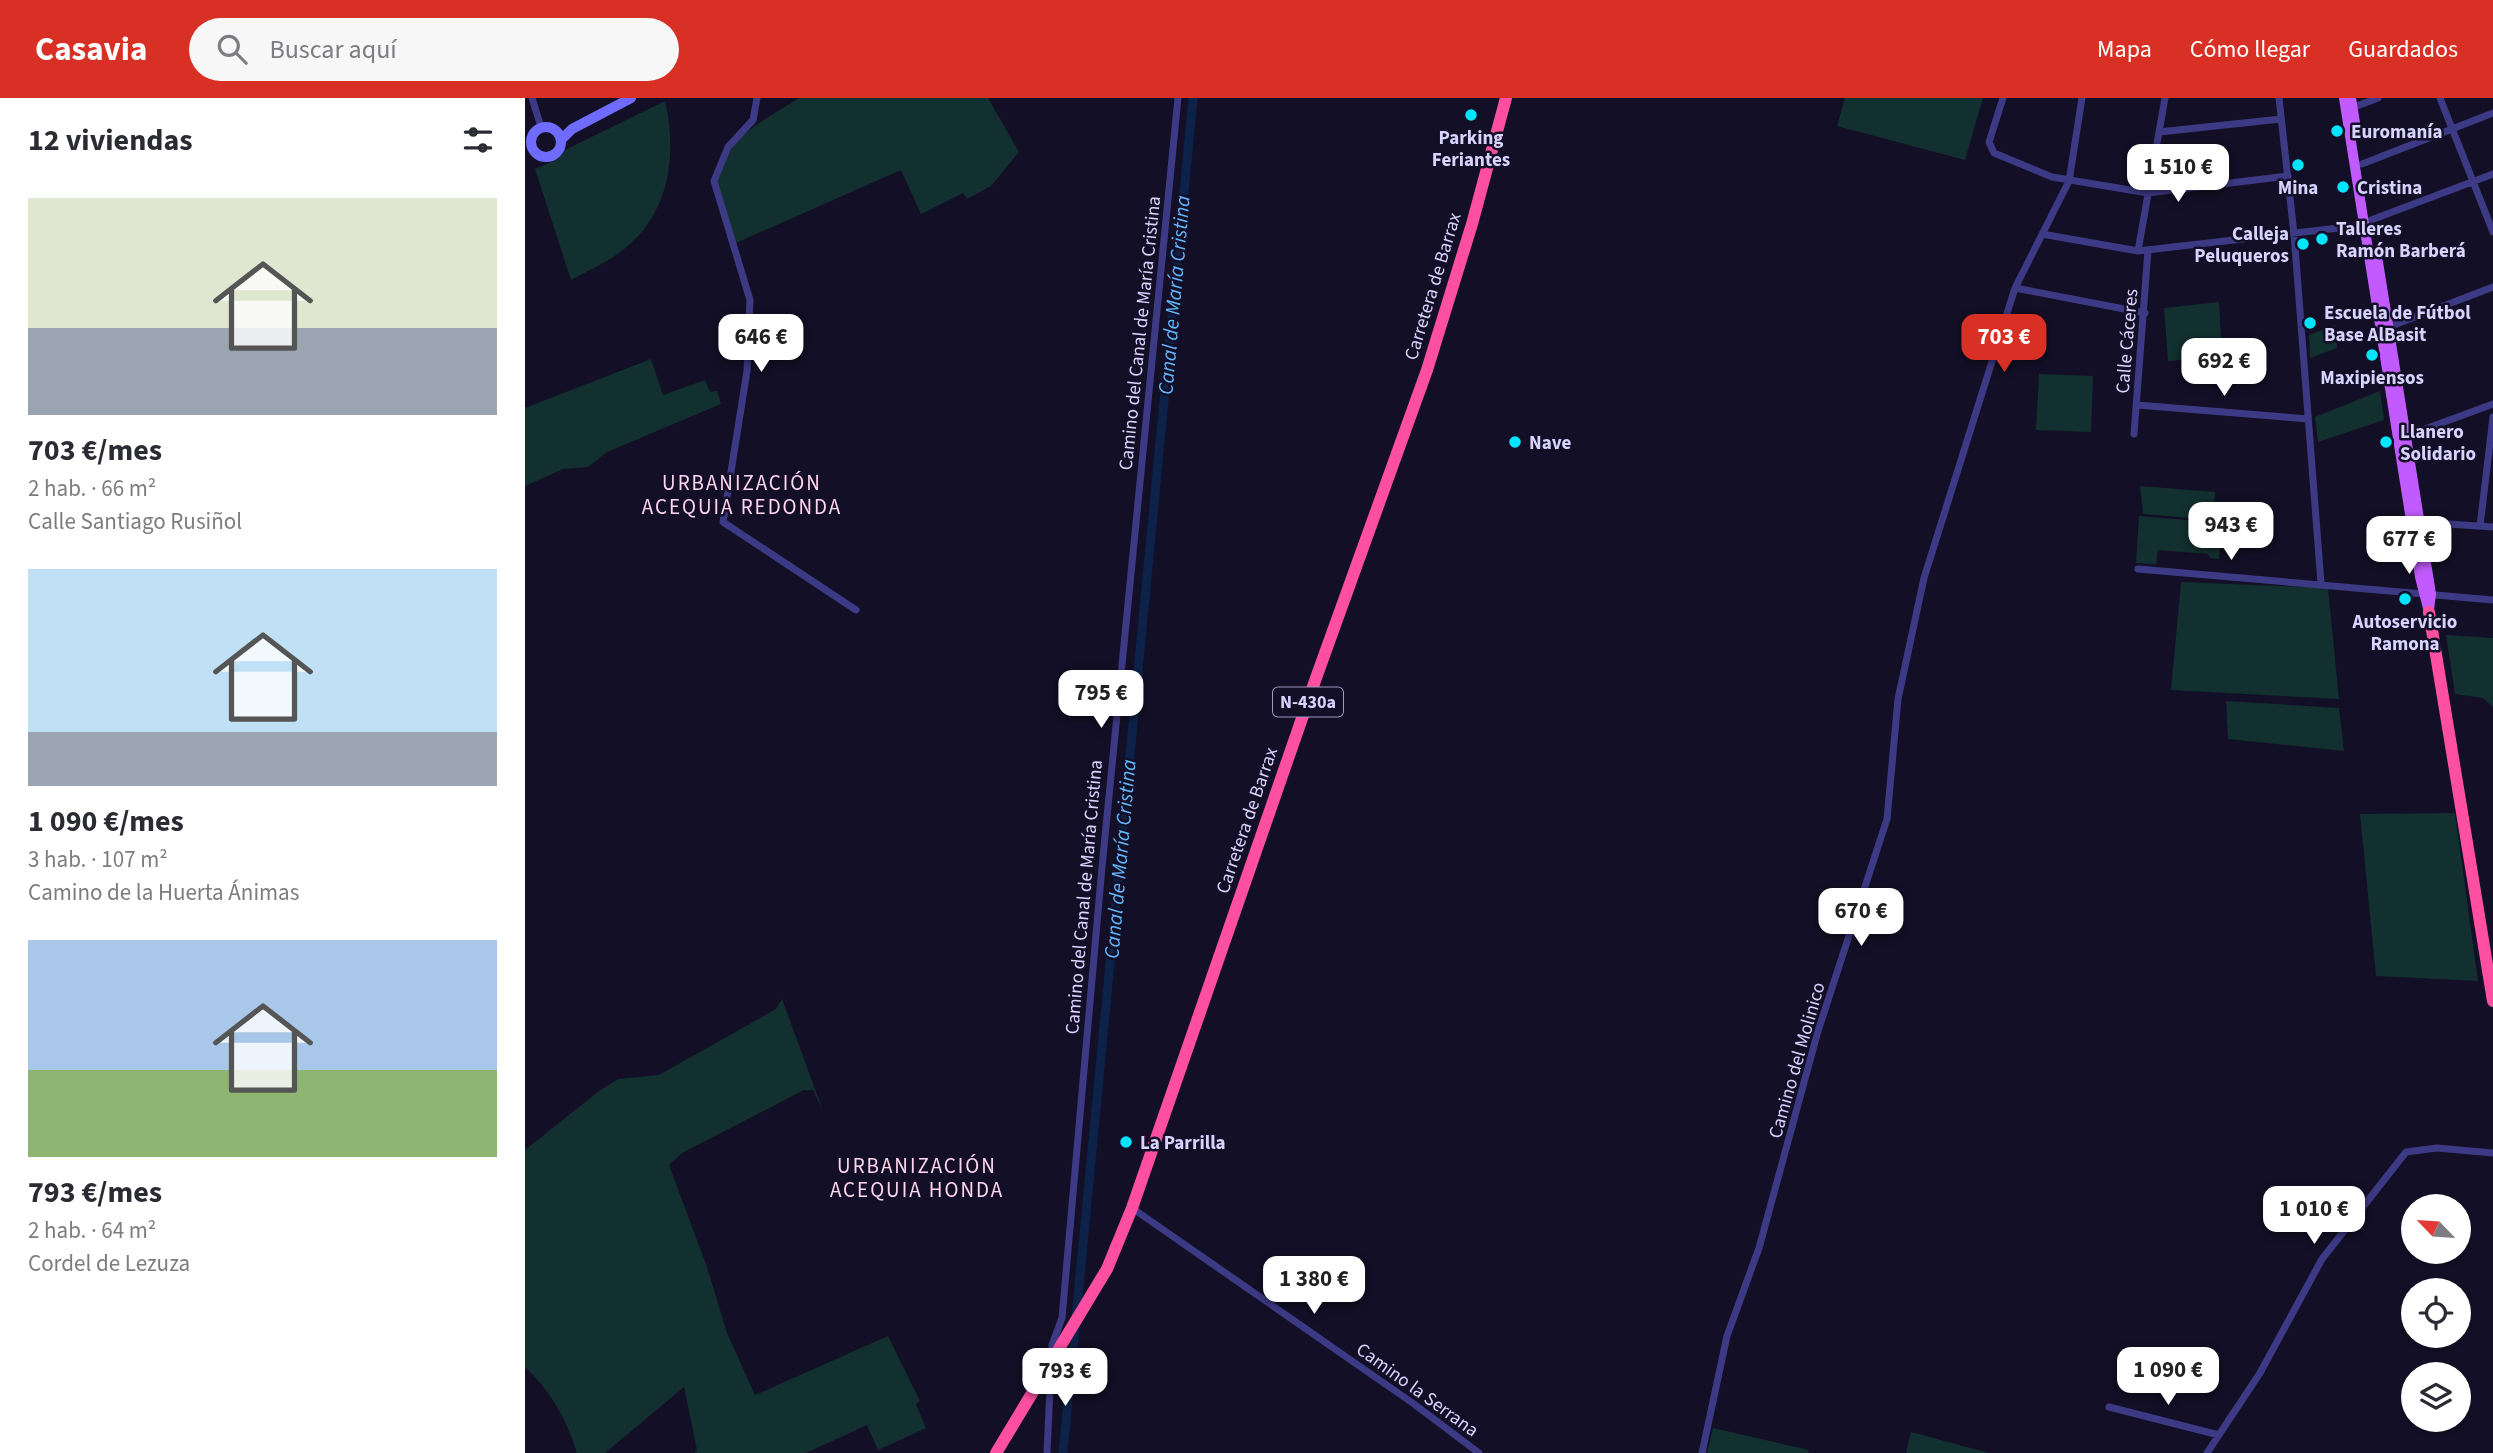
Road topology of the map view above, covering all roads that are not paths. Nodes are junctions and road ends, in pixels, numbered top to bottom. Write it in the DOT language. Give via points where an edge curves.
graph roads {
  1 [pos="531,98"];
  2 [pos="631,98"];
  3 [pos="757,98"];
  4 [pos="1178,98"];
  5 [pos="1506,98"];
  6 [pos="2001,98"];
  7 [pos="2082,98"];
  8 [pos="2165,98"];
  9 [pos="2279,98"];
  10 [pos="2344,98"];
  11 [pos="2378,98"];
  12 [pos="2440,98"];
  13 [pos="614,102"];
  14 [pos="2350,105"];
  15 [pos="2493,113"];
  16 [pos="2281,119"];
  17 [pos="541,127"];
  18 [pos="2453,129"];
  19 [pos="2159,132"];
  20 [pos="559,134"];
  21 [pos="528,146"];
  22 [pos="530,154"];
  23 [pos="2362,164"];
  24 [pos="2493,174"];
  25 [pos="2288,176"];
  26 [pos="2069,181"];
  27 [pos="2473,181"];
  28 [pos="2148,194"];
  29 [pos="2368,223"];
  30 [pos="2493,232"];
  31 [pos="2042,234"];
  32 [pos="2294,234"];
  33 [pos="2148,250"];
  34 [pos="2138,251"];
  35 [pos="2015,288"];
  36 [pos="2491,288"];
  37 [pos="2493,298"];
  38 [pos="2145,313"];
  39 [pos="2385,328"];
  40 [pos="2493,404"];
  41 [pos="2137,405"];
  42 [pos="2493,417"];
  43 [pos="2308,419"];
  44 [pos="2134,434"];
  45 [pos="2406,436"];
  46 [pos="2420,522"];
  47 [pos="2480,526"];
  48 [pos="2493,527"];
  49 [pos="2138,569"];
  50 [pos="2321,583"];
  51 [pos="2427,593"];
  52 [pos="2493,600"];
  53 [pos="856,610"];
  54 [pos="2429,611"];
  55 [pos="2493,1001"];
  56 [pos="2493,1153"];
  57 [pos="1132,1208"];
  58 [pos="1051,1363"];
  59 [pos="2109,1406"];
  60 [pos="2219,1435"];
  61 [pos="996,1453"];
  62 [pos="1047,1453"];
  63 [pos="1479,1453"];
  64 [pos="1702,1453"];
  65 [pos="2207,1453"];
  1 -- 17 [label="street"];
  2 -- 13 [label="street"];
  3 -- 53 [label="street" via="753,120 728,147 714,181 750,300 747,371 723,522"];
  4 -- 58 [label="street, Camino del Canal de María Cristina" via="1101,867 1062,1318"];
  5 -- 57 [label="highway, Carretera de Barrax / N-430a" via="1427,370"];
  6 -- 26 [label="street" via="1989,142 1994,153"];
  7 -- 26 [label="street, Camino del Molinico"];
  8 -- 19 [label="street"];
  9 -- 16 [label="street"];
  10 -- 14 [label="main road"];
  11 -- 14 [label="street"];
  12 -- 18 [label="street"];
  13 -- 20 [label="street"];
  14 -- 23 [label="main road"];
  14 -- 29 [label="main road"];
  15 -- 18 [label="street"];
  16 -- 19 [label="street"];
  16 -- 25 [label="street"];
  17 -- 20 [label="street"];
  17 -- 21 [label="street"];
  18 -- 23 [label="street"];
  18 -- 27 [label="street"];
  19 -- 28 [label="street"];
  20 -- 22 [label="street" via="561,148 554,155"];
  21 -- 22 [label="street"];
  23 -- 29 [label="main road"];
  24 -- 27 [label="street"];
  25 -- 28 [label="street"];
  25 -- 32 [label="street"];
  26 -- 28 [label="street"];
  26 -- 31 [label="street, Camino del Molinico"];
  27 -- 29 [label="street"];
  27 -- 30 [label="street"];
  28 -- 34 [label="street"];
  29 -- 32 [label="street"];
  29 -- 39 [label="main road"];
  31 -- 34 [label="street"];
  31 -- 35 [label="street, Camino del Molinico"];
  32 -- 33 [label="street"];
  32 -- 43 [label="street"];
  33 -- 34 [label="street"];
  33 -- 38 [label="street, Calle Cáceres"];
  35 -- 38 [label="street"];
  35 -- 64 [label="street, Camino del Molinico" via="1909,638 1898,699 1887,819 1818,1031 1759,1248 1727,1336"];
  36 -- 37 [label="street"];
  36 -- 39 [label="street"];
  38 -- 41 [label="street, Calle Cáceres"];
  39 -- 45 [label="main road"];
  39 -- 51 [label="main road"];
  40 -- 45 [label="street"];
  41 -- 43 [label="street"];
  41 -- 44 [label="street, Calle Cáceres"];
  42 -- 47 [label="street"];
  43 -- 50 [label="street"];
  45 -- 46 [label="main road"];
  46 -- 47 [label="street"];
  46 -- 51 [label="main road"];
  47 -- 48 [label="street"];
  49 -- 50 [label="street"];
  50 -- 51 [label="street"];
  51 -- 52 [label="street"];
  51 -- 54 [label="main road"];
  54 -- 55 [label="highway"];
  56 -- 60 [label="street" via="2406,1152 2322,1259 2260,1373"];
  57 -- 58 [label="highway, Carretera de Barrax / N-430a" via="1107,1269"];
  57 -- 63 [label="street, Camino la Serrana"];
  58 -- 61 [label="highway, Carretera de Barrax / N-430a"];
  58 -- 62 [label="street, Camino del Canal de María Cristina"];
  59 -- 60 [label="street"];
  60 -- 65 [label="street"];
}
